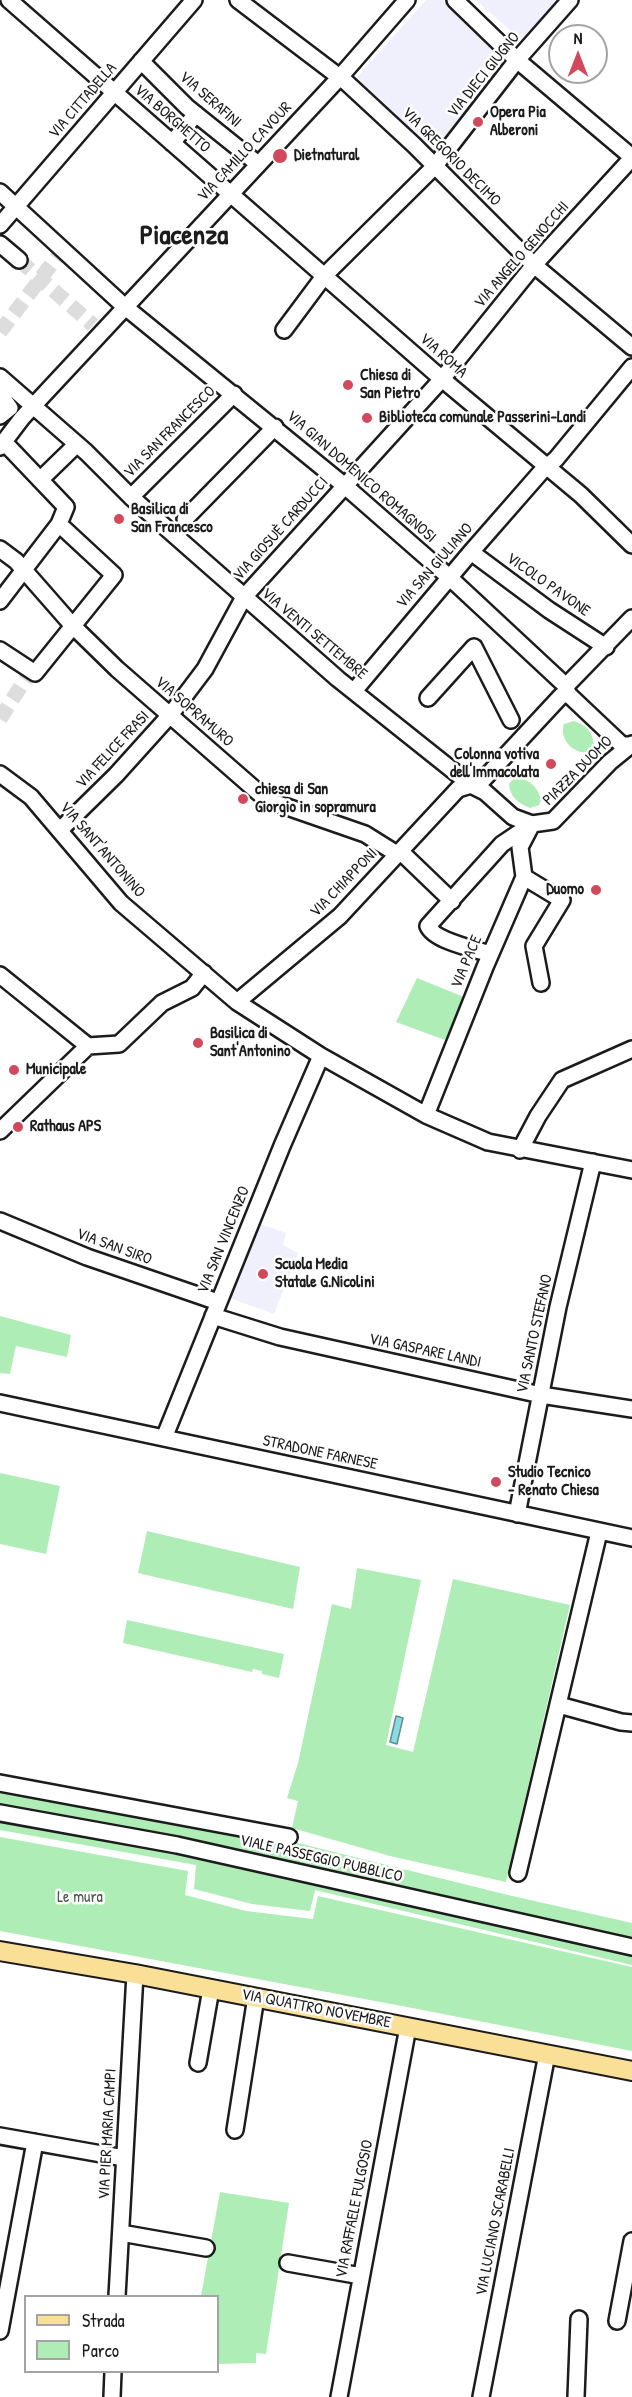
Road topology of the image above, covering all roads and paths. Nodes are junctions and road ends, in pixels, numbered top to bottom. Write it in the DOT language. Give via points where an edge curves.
graph roads {
  1 [pos="7,0"];
  2 [pos="194,0"];
  3 [pos="238,0"];
  4 [pos="407,0"];
  5 [pos="455,0"];
  6 [pos="570,0"];
  7 [pos="0,6"];
  8 [pos="517,60"];
  9 [pos="141,61"];
  10 [pos="340,77"];
  11 [pos="114,93"];
  12 [pos="196,114"];
  13 [pos="172,143"];
  14 [pos="632,157"];
  15 [pos="258,164"];
  16 [pos="434,167"];
  17 [pos="0,192"];
  18 [pos="230,194"];
  19 [pos="15,207"];
  20 [pos="0,225"];
  21 [pos="0,244"];
  22 [pos="20,260"];
  23 [pos="534,265"];
  24 [pos="325,275"];
  25 [pos="124,306"];
  26 [pos="284,330"];
  27 [pos="632,347"];
  28 [pos="632,367"];
  29 [pos="0,377"];
  30 [pos="442,380"];
  31 [pos="0,394"];
  32 [pos="234,394"];
  33 [pos="33,407"];
  34 [pos="0,416"];
  35 [pos="275,427"];
  36 [pos="2,444"];
  37 [pos="77,444"];
  38 [pos="547,467"];
  39 [pos="40,480"];
  40 [pos="345,486"];
  41 [pos="130,497"];
  42 [pos="59,524"];
  43 [pos="179,526"];
  44 [pos="632,545"];
  45 [pos="0,549"];
  46 [pos="471,552"];
  47 [pos="24,570"];
  48 [pos="449,577"];
  49 [pos="244,597"];
  50 [pos="0,601"];
  51 [pos="632,618"];
  52 [pos="73,626"];
  53 [pos="606,646"];
  54 [pos="0,650"];
  55 [pos="357,686"];
  56 [pos="567,690"];
  57 [pos="428,698"];
  58 [pos="171,714"];
  59 [pos="517,729"];
  60 [pos="631,744"];
  61 [pos="0,774"];
  62 [pos="471,785"];
  63 [pos="532,824"];
  64 [pos="60,830"];
  65 [pos="399,852"];
  66 [pos="524,877"];
  67 [pos="452,901"];
  68 [pos="490,954"];
  69 [pos="204,973"];
  70 [pos="0,975"];
  71 [pos="541,983"];
  72 [pos="237,1002"];
  73 [pos="88,1047"];
  74 [pos="632,1049"];
  75 [pos="321,1056"];
  76 [pos="426,1115"];
  77 [pos="0,1131"];
  78 [pos="520,1150"];
  79 [pos="593,1162"];
  80 [pos="632,1170"];
  81 [pos="0,1221"];
  82 [pos="216,1309"];
  83 [pos="541,1395"];
  84 [pos="0,1403"];
  85 [pos="632,1409"];
  86 [pos="164,1438"];
  87 [pos="517,1514"];
  88 [pos="599,1532"];
  89 [pos="632,1539"];
  90 [pos="559,1706"];
  91 [pos="632,1723"];
  92 [pos="0,1783"];
  93 [pos="0,1813"];
  94 [pos="289,1837"];
  95 [pos="518,1874"];
  96 [pos="632,1947"];
  97 [pos="0,1951"];
  98 [pos="135,1974"];
  99 [pos="211,1989"];
  100 [pos="256,1998"];
  101 [pos="408,2027"];
  102 [pos="547,2054"];
  103 [pos="198,2063"];
  104 [pos="632,2071"];
  105 [pos="235,2130"];
  106 [pos="0,2136"];
  107 [pos="35,2142"];
  108 [pos="124,2158"];
  109 [pos="121,2233"];
  110 [pos="632,2241"];
  111 [pos="206,2248"];
  112 [pos="288,2263"];
  113 [pos="361,2276"];
  114 [pos="117,2295"];
  115 [pos="579,2319"];
  116 [pos="616,2321"];
  117 [pos="0,2331"];
  118 [pos="113,2373"];
  119 [pos="112,2397"];
  120 [pos="339,2397"];
  121 [pos="481,2397"];
  122 [pos="576,2397"];
  1 -- 7 [label="street"];
  1 -- 11 [label="street, VIA BORGHETTO"];
  2 -- 9 [label="street, VIA CITTADELLA"];
  3 -- 10 [label="street, VIA GREGORIO DECIMO"];
  4 -- 10 [label="street, VIA CAMILLO CAVOUR"];
  5 -- 8 [label="street"];
  6 -- 8 [label="street, VIA DIECI GIUGNO"];
  8 -- 14 [label="street"];
  8 -- 16 [label="street, VIA DIECI GIUGNO"];
  9 -- 11 [label="street, VIA CITTADELLA"];
  9 -- 12 [label="street, VIA SERAFINI"];
  10 -- 15 [label="street, VIA CAMILLO CAVOUR"];
  10 -- 16 [label="street, VIA GREGORIO DECIMO"];
  11 -- 13 [label="street, VIA BORGHETTO"];
  11 -- 19 [label="street, VIA CITTADELLA"];
  12 -- 13 [label="street"];
  12 -- 15 [label="street, VIA SERAFINI"];
  13 -- 18 [label="street, VIA BORGHETTO"];
  14 -- 23 [label="street, VIA ANGELO GENOCCHI"];
  15 -- 18 [label="street, VIA CAMILLO CAVOUR"];
  16 -- 23 [label="street, VIA GREGORIO DECIMO"];
  16 -- 24 [label="street, VIA DIECI GIUGNO"];
  17 -- 19 [label="street, VIA GIAN DOMENICO ROMAGNOSI"];
  18 -- 24 [label="street, VIA ROMA"];
  18 -- 25 [label="street, VIA CAMILLO CAVOUR"];
  19 -- 20 [label="street, VIA CITTADELLA"];
  19 -- 25 [label="street, VIA GIAN DOMENICO ROMAGNOSI" via="60,254"];
  21 -- 22 [label="street"];
  23 -- 27 [label="street, VIA GREGORIO DECIMO"];
  23 -- 30 [label="street, VIA ANGELO GENOCCHI"];
  24 -- 26 [label="street, VIA DIECI GIUGNO"];
  24 -- 30 [label="street, VIA ROMA"];
  25 -- 32 [label="street, VIA GIAN DOMENICO ROMAGNOSI"];
  25 -- 33 [label="street, VIA CAMILLO CAVOUR" via="97,328"];
  28 -- 38 [label="street, VIA SAN GIULIANO"];
  29 -- 33 [label="street, VIA VENTI SETTEMBRE"];
  30 -- 38 [label="street, VIA ROMA"];
  30 -- 40 [label="street, VIA GIOSUÈ CARDUCCI"];
  31 -- 34 [label="street" via="9,408"];
  32 -- 35 [label="street, VIA GIAN DOMENICO ROMAGNOSI"];
  32 -- 41 [label="street, VIA SAN FRANCESCO"];
  33 -- 36 [label="street, VIA CAMILLO CAVOUR"];
  33 -- 37 [label="street, VIA VENTI SETTEMBRE"];
  35 -- 40 [label="street, VIA GIAN DOMENICO ROMAGNOSI"];
  35 -- 43 [label="street"];
  36 -- 39 [label="street"];
  37 -- 39 [label="street"];
  37 -- 41 [label="street, VIA VENTI SETTEMBRE"];
  38 -- 44 [label="street, VIA ROMA"];
  38 -- 46 [label="street, VIA SAN GIULIANO"];
  39 -- 42 [label="street" via="66,507"];
  40 -- 48 [label="street, VIA GIAN DOMENICO ROMAGNOSI"];
  40 -- 49 [label="street, VIA GIOSUÈ CARDUCCI"];
  41 -- 43 [label="street, VIA VENTI SETTEMBRE"];
  42 -- 47 [label="street"];
  42 -- 52 [label="street" via="114,575"];
  43 -- 49 [label="street, VIA VENTI SETTEMBRE"];
  45 -- 47 [label="street, VIA SOPRAMURO"];
  46 -- 48 [label="street, VIA SAN GIULIANO"];
  46 -- 53 [label="street, VICOLO PAVONE" via="549,610"];
  47 -- 50 [label="street"];
  47 -- 52 [label="street, VIA SOPRAMURO"];
  48 -- 55 [label="street, VIA SAN GIULIANO"];
  48 -- 56 [label="street, VIA GIAN DOMENICO ROMAGNOSI"];
  49 -- 55 [label="street, VIA VENTI SETTEMBRE"];
  49 -- 58 [label="street, VIA FELICE FRASI" via="205,669"];
  51 -- 53 [label="street"];
  52 -- 54 [label="street" via="35,672"];
  52 -- 58 [label="street, VIA SOPRAMURO"];
  53 -- 56 [label="street"];
  55 -- 62 [label="street, VIA VENTI SETTEMBRE"];
  56 -- 59 [label="street"];
  56 -- 60 [label="street, PIAZZA DUOMO" via="622,745"];
  57 -- 59 [label="street" via="474,647"];
  58 -- 64 [label="street, VIA FELICE FRASI"];
  58 -- 65 [label="street, VIA SOPRAMURO" via="267,800 365,834"];
  59 -- 62 [label="street" via="481,782"];
  60 -- 63 [label="street, PIAZZA DUOMO" via="553,821"];
  61 -- 64 [label="street, VIA SANT'ANTONINO" via="31,797"];
  62 -- 63 [label="street, PIAZZA DUOMO" via="513,817"];
  62 -- 65 [label="street, VIA CHIAPPONI" via="458,789"];
  63 -- 66 [label="street" via="520,847"];
  63 -- 67 [label="street" via="502,844"];
  64 -- 69 [label="street, VIA SANT'ANTONINO" via="121,903"];
  65 -- 67 [label="street, VIA SOPRAMURO"];
  65 -- 72 [label="street, VIA CHIAPPONI" via="340,916"];
  66 -- 68 [label="street, VIA PACE"];
  66 -- 71 [label="street" via="561,900 534,946"];
  67 -- 68 [label="street" via="428,926 430,931"];
  68 -- 76 [label="street, VIA PACE"];
  69 -- 72 [label="street, VIA SANT'ANTONINO"];
  69 -- 73 [label="street" via="192,988 162,1003 119,1044"];
  70 -- 73 [label="street"];
  72 -- 75 [label="street, VIA SANT'ANTONINO"];
  73 -- 77 [label="street"];
  74 -- 78 [label="street" via="562,1080"];
  75 -- 76 [label="street, VIA SANT'ANTONINO"];
  75 -- 82 [label="street, VIA SAN VINCENZO"];
  76 -- 78 [label="street, VIA SANT'ANTONINO" via="488,1142"];
  78 -- 79 [label="street, VIA SANT'ANTONINO"];
  79 -- 80 [label="street, VIA SANT'ANTONINO"];
  79 -- 83 [label="street, VIA SANTO STEFANO"];
  81 -- 82 [label="street, VIA SAN SIRO"];
  82 -- 83 [label="street, VIA GASPARE LANDI" via="280,1337"];
  82 -- 86 [label="street, VIA SAN VINCENZO"];
  83 -- 85 [label="street, VIA GASPARE LANDI"];
  83 -- 87 [label="street, VIA SANTO STEFANO"];
  84 -- 86 [label="street, STRADONE FARNESE"];
  86 -- 87 [label="street, STRADONE FARNESE"];
  87 -- 88 [label="street, STRADONE FARNESE"];
  88 -- 89 [label="street, STRADONE FARNESE"];
  88 -- 90 [label="street"];
  90 -- 91 [label="street"];
  90 -- 95 [label="street"];
  92 -- 94 [label="street"];
  93 -- 96 [label="street, VIALE PASSEGGIO PUBBLICO" via="177,1845"];
  97 -- 98 [label="main road, VIA QUATTRO NOVEMBRE"];
  98 -- 99 [label="main road, VIA QUATTRO NOVEMBRE"];
  98 -- 108 [label="street, VIA PIER MARIA CAMPI"];
  99 -- 100 [label="main road, VIA QUATTRO NOVEMBRE"];
  99 -- 103 [label="street"];
  100 -- 101 [label="main road, VIA QUATTRO NOVEMBRE"];
  100 -- 105 [label="street"];
  101 -- 102 [label="main road, VIA QUATTRO NOVEMBRE"];
  101 -- 113 [label="street, VIA RAFFAELE FULGOSIO"];
  102 -- 104 [label="main road, VIA QUATTRO NOVEMBRE"];
  102 -- 121 [label="street, VIA LUCIANO SCARABELLI"];
  106 -- 107 [label="street"];
  107 -- 108 [label="street"];
  107 -- 117 [label="street"];
  108 -- 109 [label="street, VIA PIER MARIA CAMPI"];
  109 -- 111 [label="street"];
  109 -- 114 [label="street, VIA PIER MARIA CAMPI"];
  110 -- 116 [label="street"];
  112 -- 113 [label="street"];
  113 -- 120 [label="street, VIA RAFFAELE FULGOSIO"];
  115 -- 122 [label="street"];
  118 -- 119 [label="street"];
}
